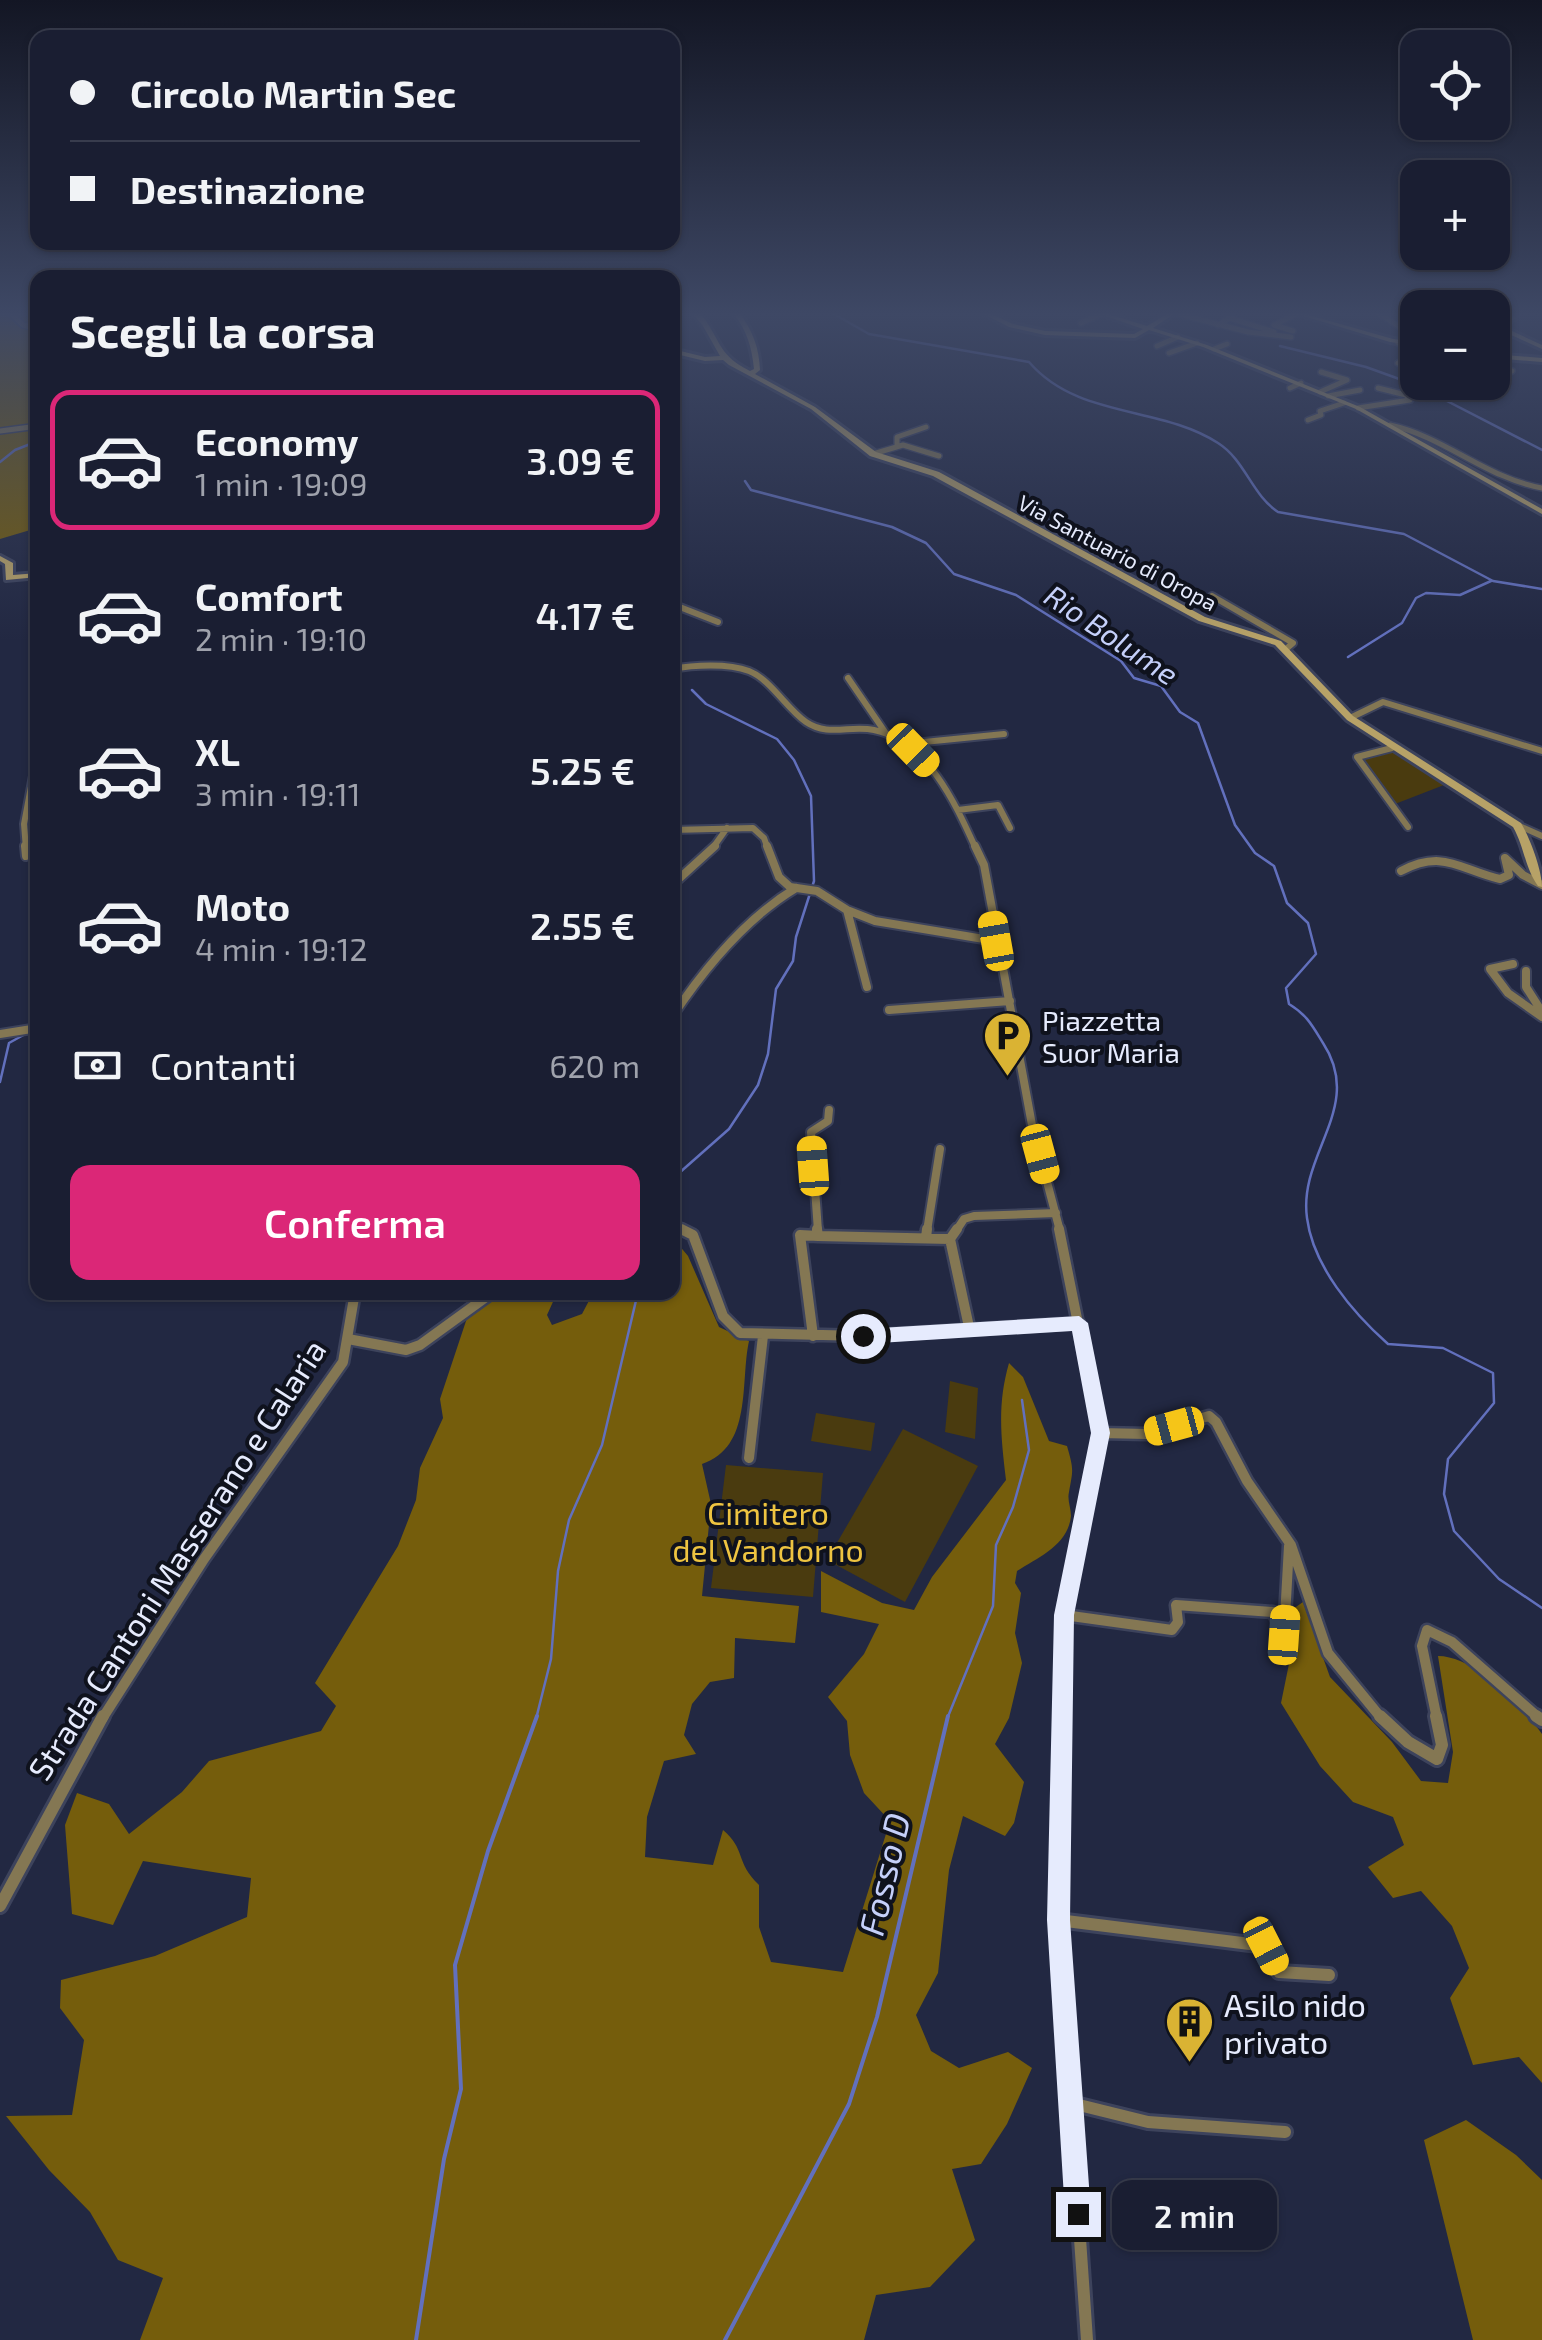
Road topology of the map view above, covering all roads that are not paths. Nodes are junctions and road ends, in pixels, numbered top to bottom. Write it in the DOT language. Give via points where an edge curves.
graph roads {
  1 [pos="833,423"];
  2 [pos="1387,423"];
  3 [pos="1390,425"];
  4 [pos="30,427"];
  5 [pos="926,427"];
  6 [pos="0,430"];
  7 [pos="898,445"];
  8 [pos="874,454"];
  9 [pos="939,456"];
  10 [pos="1542,488"];
  11 [pos="1542,512"];
  12 [pos="0,558"];
  13 [pos="30,577"];
  14 [pos="1212,596"];
  15 [pos="680,607"];
  16 [pos="718,622"];
  17 [pos="1286,649"];
  18 [pos="680,667"];
  19 [pos="848,678"];
  20 [pos="1350,718"];
  21 [pos="884,732"];
  22 [pos="1004,734"];
  23 [pos="904,744"];
  24 [pos="1392,748"];
  25 [pos="1542,750"];
  26 [pos="30,792"];
  27 [pos="958,810"];
  28 [pos="1408,826"];
  29 [pos="1517,826"];
  30 [pos="728,828"];
  31 [pos="1010,828"];
  32 [pos="680,830"];
  33 [pos="1542,836"];
  34 [pos="26,856"];
  35 [pos="1401,871"];
  36 [pos="680,879"];
  37 [pos="1542,884"];
  38 [pos="800,889"];
  39 [pos="818,892"];
  40 [pos="847,910"];
  41 [pos="996,941"];
  42 [pos="1513,964"];
  43 [pos="1526,971"];
  44 [pos="866,987"];
  45 [pos="1010,1001"];
  46 [pos="680,1005"];
  47 [pos="888,1010"];
  48 [pos="1542,1014"];
  49 [pos="30,1028"];
  50 [pos="0,1034"];
  51 [pos="829,1110"];
  52 [pos="940,1149"];
  53 [pos="1056,1213"];
  54 [pos="680,1229"];
  55 [pos="818,1236"];
  56 [pos="926,1238"];
  57 [pos="950,1238"];
  58 [pos="352,1300"];
  59 [pos="482,1300"];
  60 [pos="1079,1323"];
  61 [pos="969,1327"];
  62 [pos="763,1336"];
  63 [pos="813,1336"];
  64 [pos="348,1339"];
  65 [pos="1100,1433"];
  66 [pos="749,1458"];
  67 [pos="1290,1543"];
  68 [pos="1064,1615"];
  69 [pos="1542,1720"];
  70 [pos="0,1906"];
  71 [pos="1058,1920"];
  72 [pos="1329,1975"];
  73 [pos="1072,2103"];
  74 [pos="1286,2132"];
  75 [pos="1087,2340"];
  1 -- 8 [label="street, Via Santuario di Oropa"];
  2 -- 3 [label="street"];
  3 -- 10 [label="street" via="1462,454 1503,480"];
  3 -- 11 [label="street"];
  4 -- 6 [label="street"];
  5 -- 7 [label="street" via="897,437"];
  7 -- 8 [label="street"];
  7 -- 9 [label="street"];
  8 -- 17 [label="street, Via Santuario di Oropa" via="936,474 1193,614"];
  12 -- 13 [label="street" via="9,563 10,578"];
  14 -- 17 [label="street, Via Santuario di Oropa" via="1293,643"];
  15 -- 16 [label="street"];
  17 -- 20 [label="street, Via Santuario di Oropa"];
  18 -- 21 [label="street" via="750,670 808,724 834,732"];
  19 -- 21 [label="street"];
  20 -- 24 [label="street, Via Santuario di Oropa"];
  20 -- 25 [label="street" via="1383,702"];
  21 -- 23 [label="street"];
  22 -- 23 [label="street"];
  23 -- 27 [label="street" via="931,768"];
  24 -- 28 [label="street" via="1358,756"];
  24 -- 29 [label="street, Via Santuario di Oropa"];
  26 -- 34 [label="street"];
  27 -- 31 [label="street" via="998,804"];
  27 -- 41 [label="street" via="984,865"];
  29 -- 33 [label="street, Via Santuario di Oropa"];
  29 -- 37 [label="street"];
  30 -- 32 [label="street"];
  30 -- 36 [label="street"];
  30 -- 38 [label="street" via="758,832 780,877"];
  35 -- 37 [label="street" via="1438,858 1507,878 1506,858"];
  38 -- 39 [label="street"];
  38 -- 46 [label="street" via="776,900"];
  39 -- 40 [label="street"];
  40 -- 41 [label="street" via="886,924"];
  40 -- 44 [label="street"];
  41 -- 45 [label="street"];
  42 -- 48 [label="street" via="1490,968 1508,994"];
  43 -- 48 [label="street" via="1526,987"];
  45 -- 47 [label="street"];
  45 -- 53 [label="street"];
  49 -- 50 [label="street"];
  51 -- 55 [label="street" via="828,1121 811,1132"];
  52 -- 56 [label="street"];
  53 -- 57 [label="street" via="974,1216"];
  53 -- 60 [label="street"];
  54 -- 62 [label="street" via="693,1236 731,1327"];
  55 -- 56 [label="street"];
  55 -- 63 [label="street" via="800,1236"];
  56 -- 57 [label="street"];
  57 -- 61 [label="street"];
  58 -- 64 [label="street, Strada Cantoni Masserano e Calaria"];
  59 -- 64 [label="street" via="406,1350"];
  60 -- 61 [label="street"];
  60 -- 65 [label="street"];
  61 -- 63 [label="street"];
  62 -- 63 [label="street"];
  62 -- 66 [label="street"];
  64 -- 70 [label="street, Strada Cantoni Masserano e Calaria" via="343,1362 45,1811"];
  65 -- 67 [label="street" via="1147,1434 1208,1416 1220,1424 1246,1480"];
  65 -- 68 [label="street"];
  67 -- 68 [label="street" via="1284,1635 1273,1612 1176,1605 1172,1630"];
  67 -- 69 [label="street" via="1309,1585 1321,1640 1338,1670 1428,1758 1437,1759 1442,1745 1422,1646 1427,1630 1450,1640"];
  68 -- 71 [label="street"];
  71 -- 72 [label="street" via="1266,1946 1279,1972"];
  71 -- 73 [label="street"];
  73 -- 74 [label="street" via="1148,2122"];
  73 -- 75 [label="street"];
}
